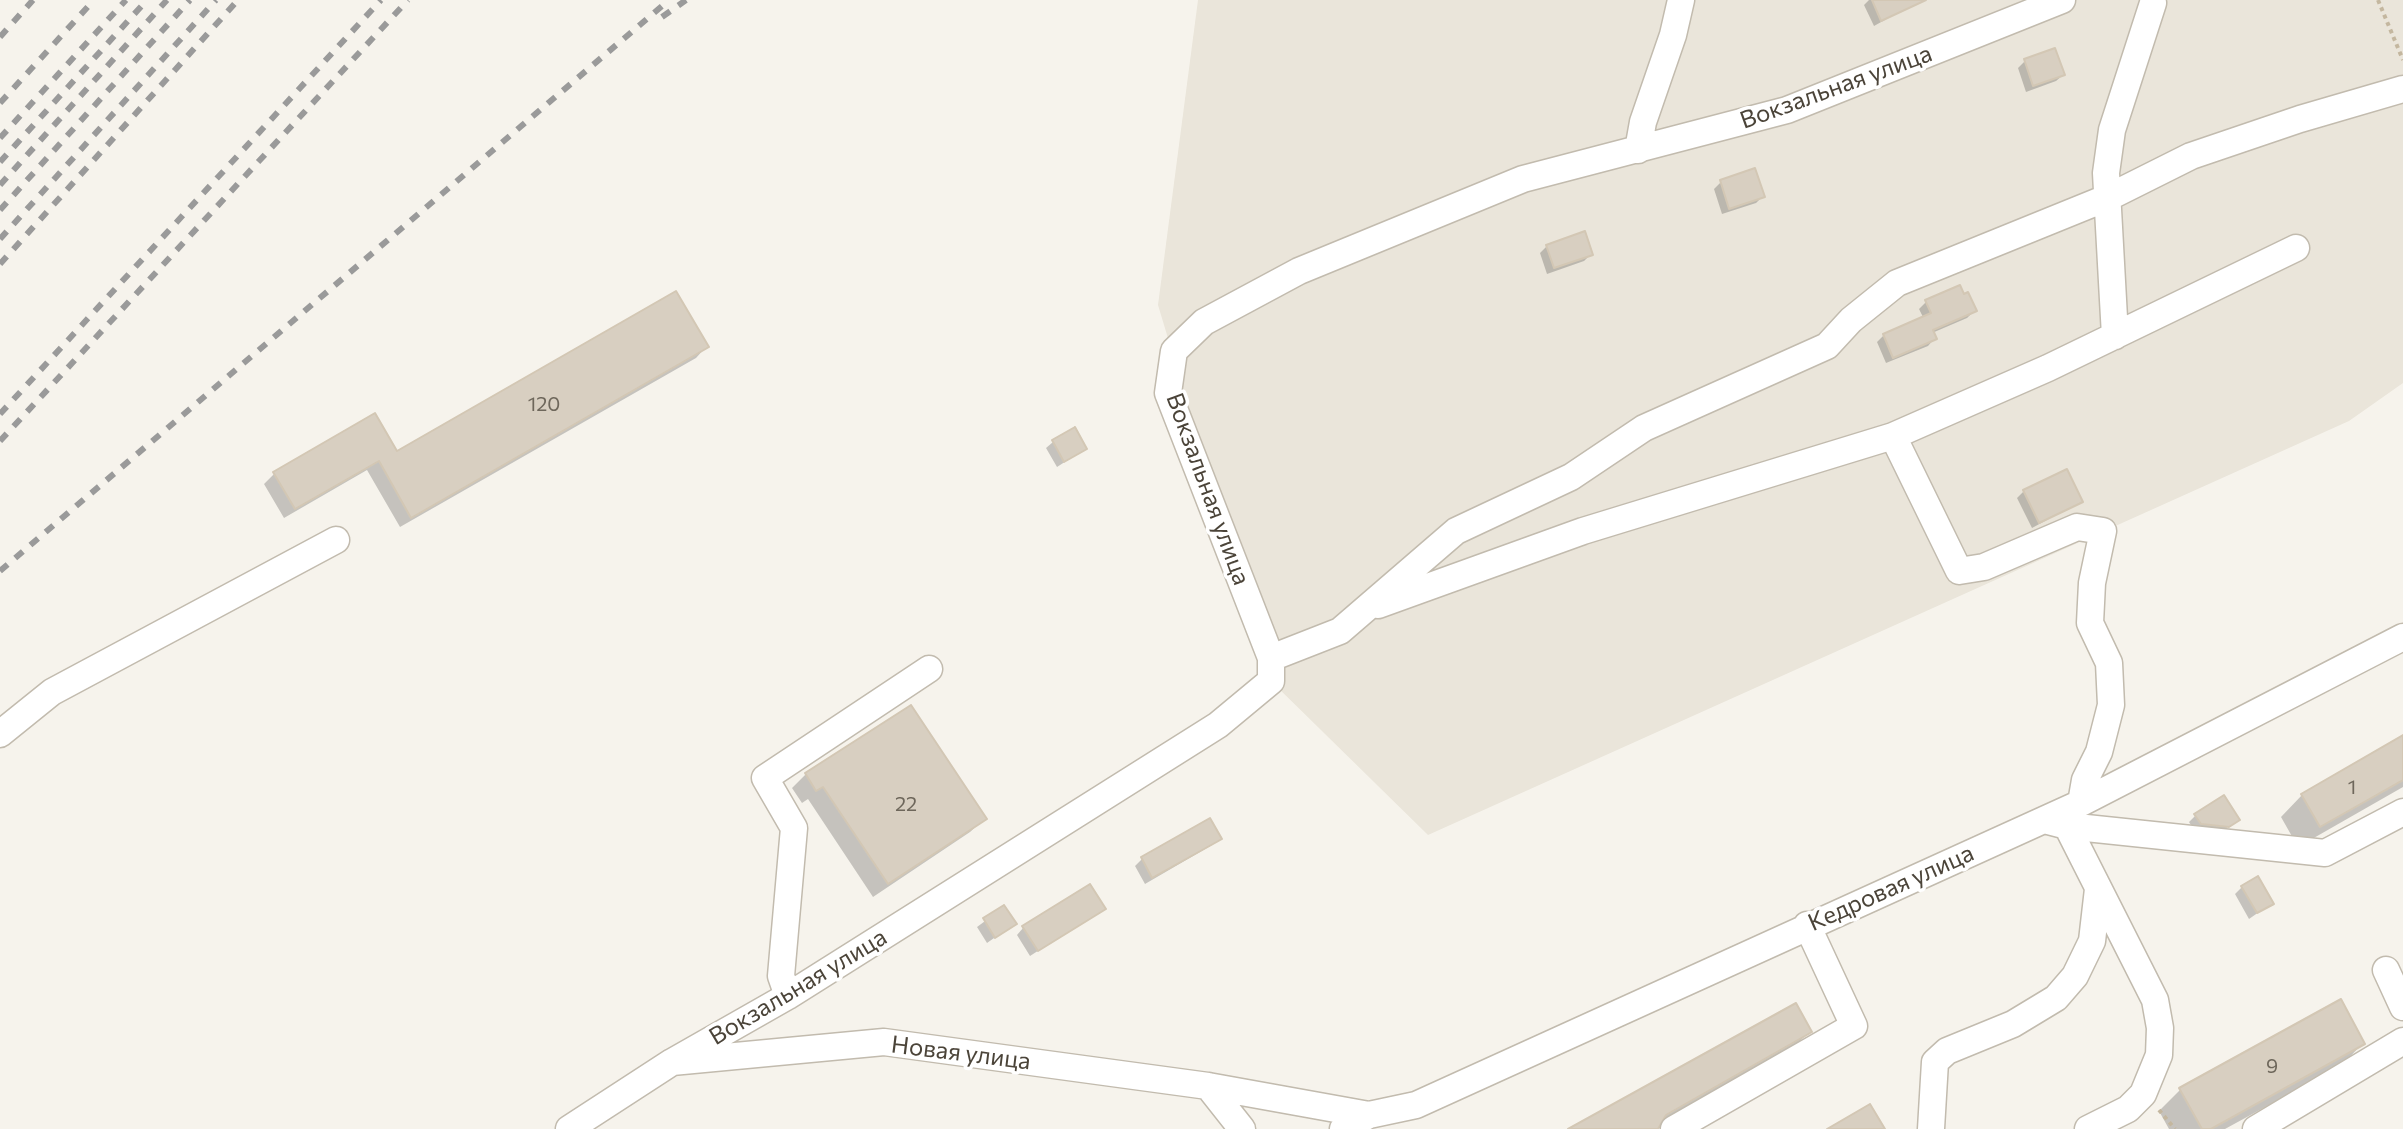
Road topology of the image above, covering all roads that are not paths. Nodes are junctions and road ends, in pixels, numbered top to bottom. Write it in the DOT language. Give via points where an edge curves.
graph roads {
  1 [pos="1681,0"];
  2 [pos="2062,0"];
  3 [pos="2151,1"];
  4 [pos="2019,8"];
  5 [pos="2403,89"];
  6 [pos="1638,150"];
  7 [pos="2109,197"];
  8 [pos="2296,248"];
  9 [pos="2115,336"];
  10 [pos="1893,436"];
  11 [pos="336,540"];
  12 [pos="1363,611"];
  13 [pos="2403,637"];
  14 [pos="1271,658"];
  15 [pos="929,669"];
  16 [pos="0,734"];
  17 [pos="2081,803"];
  18 [pos="2403,812"];
  19 [pos="2055,823"];
  20 [pos="2098,889"];
  21 [pos="1807,925"];
  22 [pos="2386,970"];
  23 [pos="788,996"];
  24 [pos="2403,1007"];
  25 [pos="2403,1041"];
  26 [pos="672,1062"];
  27 [pos="1208,1086"];
  28 [pos="1369,1115"];
  29 [pos="569,1129"];
  30 [pos="1242,1129"];
  31 [pos="1343,1129"];
  32 [pos="1674,1129"];
  33 [pos="1931,1129"];
  34 [pos="2088,1129"];
  35 [pos="2256,1129"];
  1 -- 6 [label="street"];
  2 -- 4 [label="street, Вокзальная улица"];
  3 -- 7 [label="street" via="2112,130 2106,173"];
  4 -- 6 [label="street, Вокзальная улица" via="1787,110"];
  5 -- 7 [label="street" via="2191,156"];
  6 -- 14 [label="street, Вокзальная улица" via="1523,179 1299,271 1204,322 1174,351 1168,393"];
  7 -- 9 [label="street"];
  7 -- 12 [label="street" via="1897,283 1827,346 1644,428 1571,477 1456,531"];
  8 -- 9 [label="street"];
  9 -- 10 [label="street"];
  10 -- 12 [label="street" via="1583,531"];
  10 -- 17 [label="street" via="1959,571 1984,567 2077,527 2103,531 2090,623 2109,663 2111,705"];
  11 -- 16 [label="street" via="52,692"];
  12 -- 14 [label="street" via="1340,631"];
  13 -- 17 [label="street, Кедровая улица"];
  14 -- 23 [label="street, Вокзальная улица" via="1271,681 1218,725"];
  15 -- 23 [label="street" via="765,778 794,828 781,976"];
  17 -- 19 [label="street, Кедровая улица"];
  18 -- 19 [label="street" via="2325,853"];
  19 -- 20 [label="street"];
  19 -- 21 [label="street, Кедровая улица"];
  20 -- 33 [label="street" via="2092,941 2075,976 2056,998 2013,1024 1947,1051 1935,1062"];
  20 -- 34 [label="street" via="2155,1000 2159,1055 2143,1094 2128,1109"];
  21 -- 28 [label="street, Кедровая улица" via="1416,1105"];
  21 -- 32 [label="street" via="1854,1026"];
  22 -- 24 [label="street"];
  23 -- 26 [label="street, Вокзальная улица"];
  25 -- 35 [label="street"];
  26 -- 27 [label="street, Новая улица" via="884,1042"];
  26 -- 29 [label="street, Новая улица"];
  27 -- 28 [label="street, Новая улица"];
  27 -- 30 [label="street"];
  28 -- 31 [label="street"];
}
